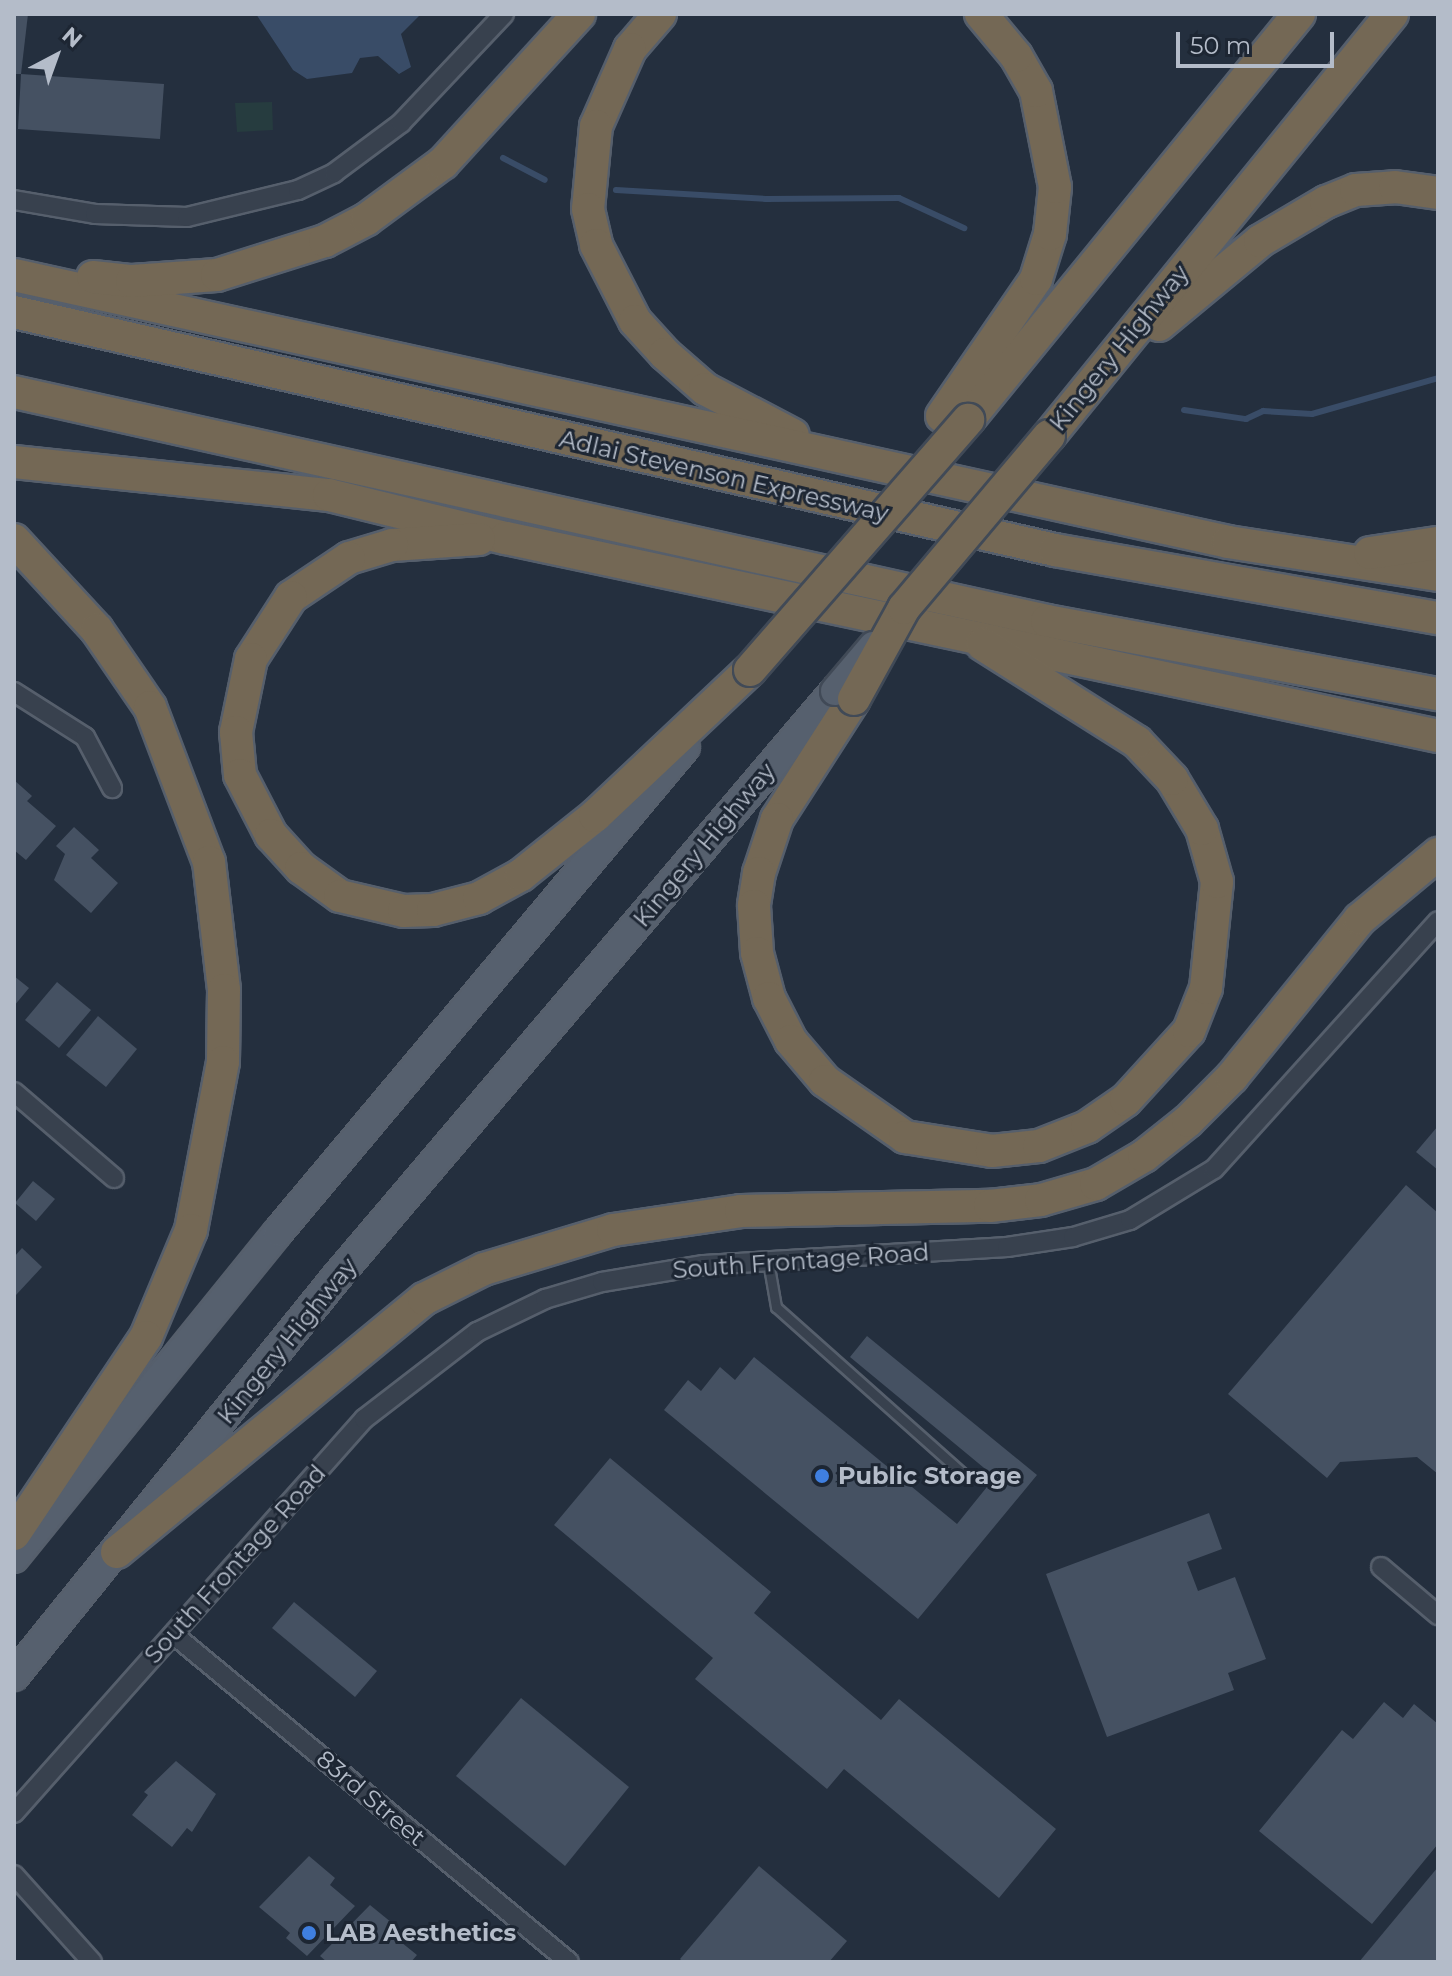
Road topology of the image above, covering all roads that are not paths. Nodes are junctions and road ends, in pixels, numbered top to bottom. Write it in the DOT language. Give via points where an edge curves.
graph roads {
  1 [pos="504,14"];
  2 [pos="579,14"];
  3 [pos="660,14"];
  4 [pos="981,14"];
  5 [pos="1299,14"];
  6 [pos="1392,14"];
  7 [pos="1438,193"];
  8 [pos="14,200"];
  9 [pos="14,273"];
  10 [pos="14,312"];
  11 [pos="14,392"];
  12 [pos="1072,406"];
  13 [pos="955,418"];
  14 [pos="847,459"];
  15 [pos="14,462"];
  16 [pos="506,538"];
  17 [pos="14,540"];
  18 [pos="1228,542"];
  19 [pos="1438,543"];
  20 [pos="1438,575"];
  21 [pos="1438,618"];
  22 [pos="970,635"];
  23 [pos="750,670"];
  24 [pos="14,692"];
  25 [pos="1438,694"];
  26 [pos="844,695"];
  27 [pos="1438,736"];
  28 [pos="112,788"];
  29 [pos="1438,854"];
  30 [pos="1438,921"];
  31 [pos="14,1092"];
  32 [pos="114,1178"];
  33 [pos="768,1261"];
  34 [pos="967,1477"];
  35 [pos="14,1534"];
  36 [pos="117,1552"];
  37 [pos="14,1558"];
  38 [pos="1381,1567"];
  39 [pos="1438,1615"];
  40 [pos="173,1634"];
  41 [pos="14,1676"];
  42 [pos="14,1813"];
  43 [pos="14,1875"];
  44 [pos="92,1962"];
  45 [pos="569,1962"];
  1 -- 8 [label="street" via="401,123 334,173 298,190 187,217 95,214"];
  2 -- 9 [label="highway" via="443,163 367,219 325,241 217,275 132,281"];
  3 -- 14 [label="highway" via="630,49 596,126 588,209 596,245 635,321 705,389"];
  4 -- 13 [label="highway" via="1016,56 1036,91 1055,187 1050,234 1036,279"];
  5 -- 13 [label="highway"];
  6 -- 12 [label="highway, Kingery Highway"];
  7 -- 12 [label="highway" via="1395,187 1356,190 1297,219 1206,282"];
  9 -- 14 [label="highway"];
  10 -- 21 [label="highway, Adlai Stevenson Expressway" via="1055,550"];
  11 -- 25 [label="highway" via="1032,618"];
  12 -- 26 [label="highway, Kingery Highway, bridge" via="904,608"];
  13 -- 23 [label="highway, bridge" via="877,525"];
  14 -- 18 [label="highway"];
  15 -- 16 [label="highway" via="329,495"];
  16 -- 22 [label="highway"];
  16 -- 23 [label="highway" via="392,545 349,558 291,597 251,659 236,732 240,775 271,835 301,868 340,896 404,911 433,910 493,891 595,816"];
  17 -- 35 [label="highway" via="97,630 150,707 209,862 224,990 223,1062 191,1230 146,1337"];
  18 -- 19 [label="highway" via="1378,554"];
  18 -- 20 [label="highway"];
  22 -- 26 [label="highway, Kingery Highway" via="1137,742 1172,779 1202,829 1217,882 1206,988 1189,1031 1126,1100 1087,1127 1039,1146 992,1151 905,1137 825,1081 791,1041 769,998 757,953 754,906 759,873 777,819"];
  22 -- 27 [label="highway"];
  23 -- 37 [label="main road" via="278,1232"];
  24 -- 28 [label="street" via="85,737"];
  26 -- 36 [label="main road, Kingery Highway" via="335,1279"];
  29 -- 36 [label="highway" via="1360,919 1232,1077 1188,1121 1144,1156 1096,1184 1041,1200 990,1206 741,1211 613,1230 484,1269 424,1299"];
  30 -- 33 [label="street, South Frontage Road" via="1214,1169 1130,1220 1073,1237 1007,1247"];
  31 -- 32 [label="street"];
  33 -- 34 [label="lane" via="776,1307"];
  33 -- 40 [label="street, South Frontage Road" via="602,1282 545,1299 477,1332 364,1419"];
  36 -- 41 [label="main road, Kingery Highway"];
  38 -- 39 [label="street"];
  40 -- 42 [label="street, South Frontage Road"];
  40 -- 45 [label="street, 83rd Street"];
  43 -- 44 [label="street"];
}
